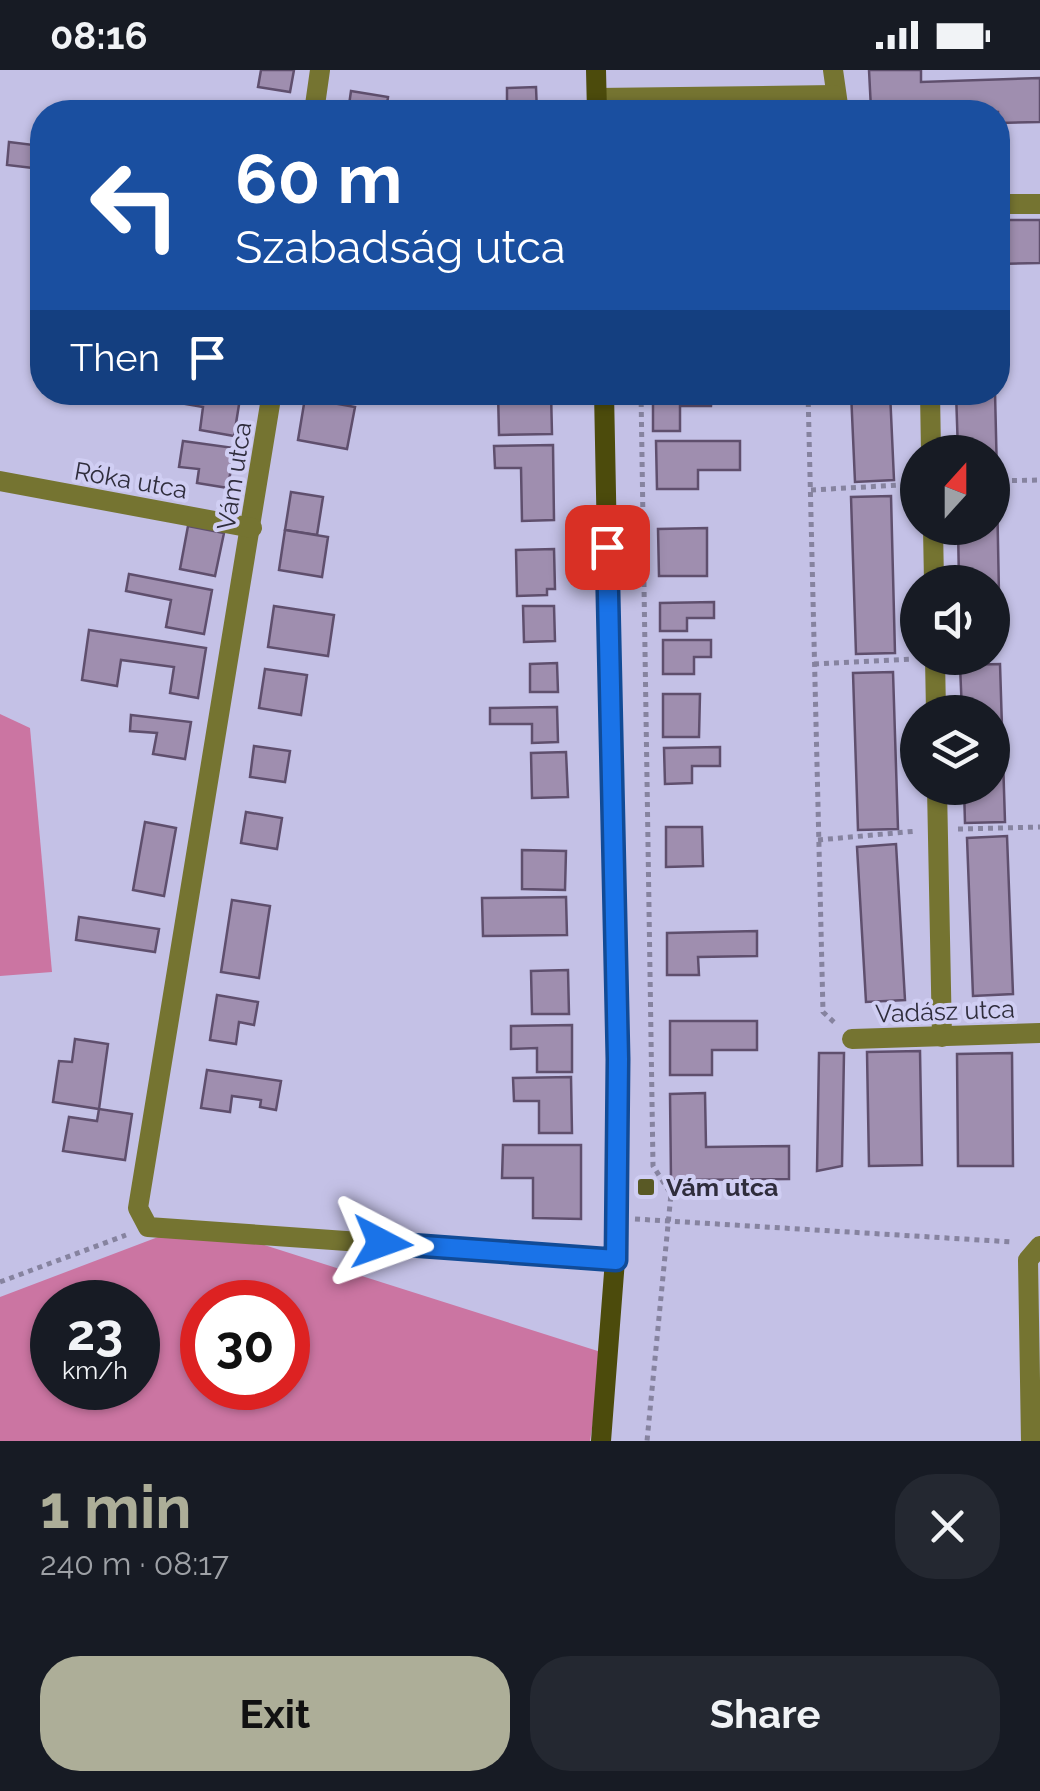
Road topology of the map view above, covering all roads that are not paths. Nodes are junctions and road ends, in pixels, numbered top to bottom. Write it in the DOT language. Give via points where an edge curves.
graph roads {
  1 [pos="320,70"];
  2 [pos="596,70"];
  3 [pos="833,70"];
  4 [pos="316,100"];
  5 [pos="597,100"];
  6 [pos="836,100"];
  7 [pos="1010,204"];
  8 [pos="1040,204"];
  9 [pos="270,405"];
  10 [pos="604,405"];
  11 [pos="930,405"];
  12 [pos="931,435"];
  13 [pos="0,481"];
  14 [pos="252,528"];
  15 [pos="938,805"];
  16 [pos="1040,1034"];
  17 [pos="942,1037"];
  18 [pos="852,1039"];
  19 [pos="1030,1244"];
  20 [pos="616,1260"];
  21 [pos="601,1441"];
  22 [pos="1031,1441"];
  1 -- 4 [label="street"];
  2 -- 5 [label="main road"];
  3 -- 6 [label="street"];
  7 -- 8 [label="street"];
  9 -- 14 [label="street, Vám utca"];
  10 -- 20 [label="main road"];
  11 -- 12 [label="street"];
  13 -- 14 [label="street, Róka utca"];
  14 -- 20 [label="street, Vám utca" via="138,1208 148,1227"];
  15 -- 17 [label="street"];
  16 -- 17 [label="street, Vadász utca"];
  17 -- 18 [label="street, Vadász utca"];
  19 -- 22 [label="street"];
  20 -- 21 [label="main road"];
}
